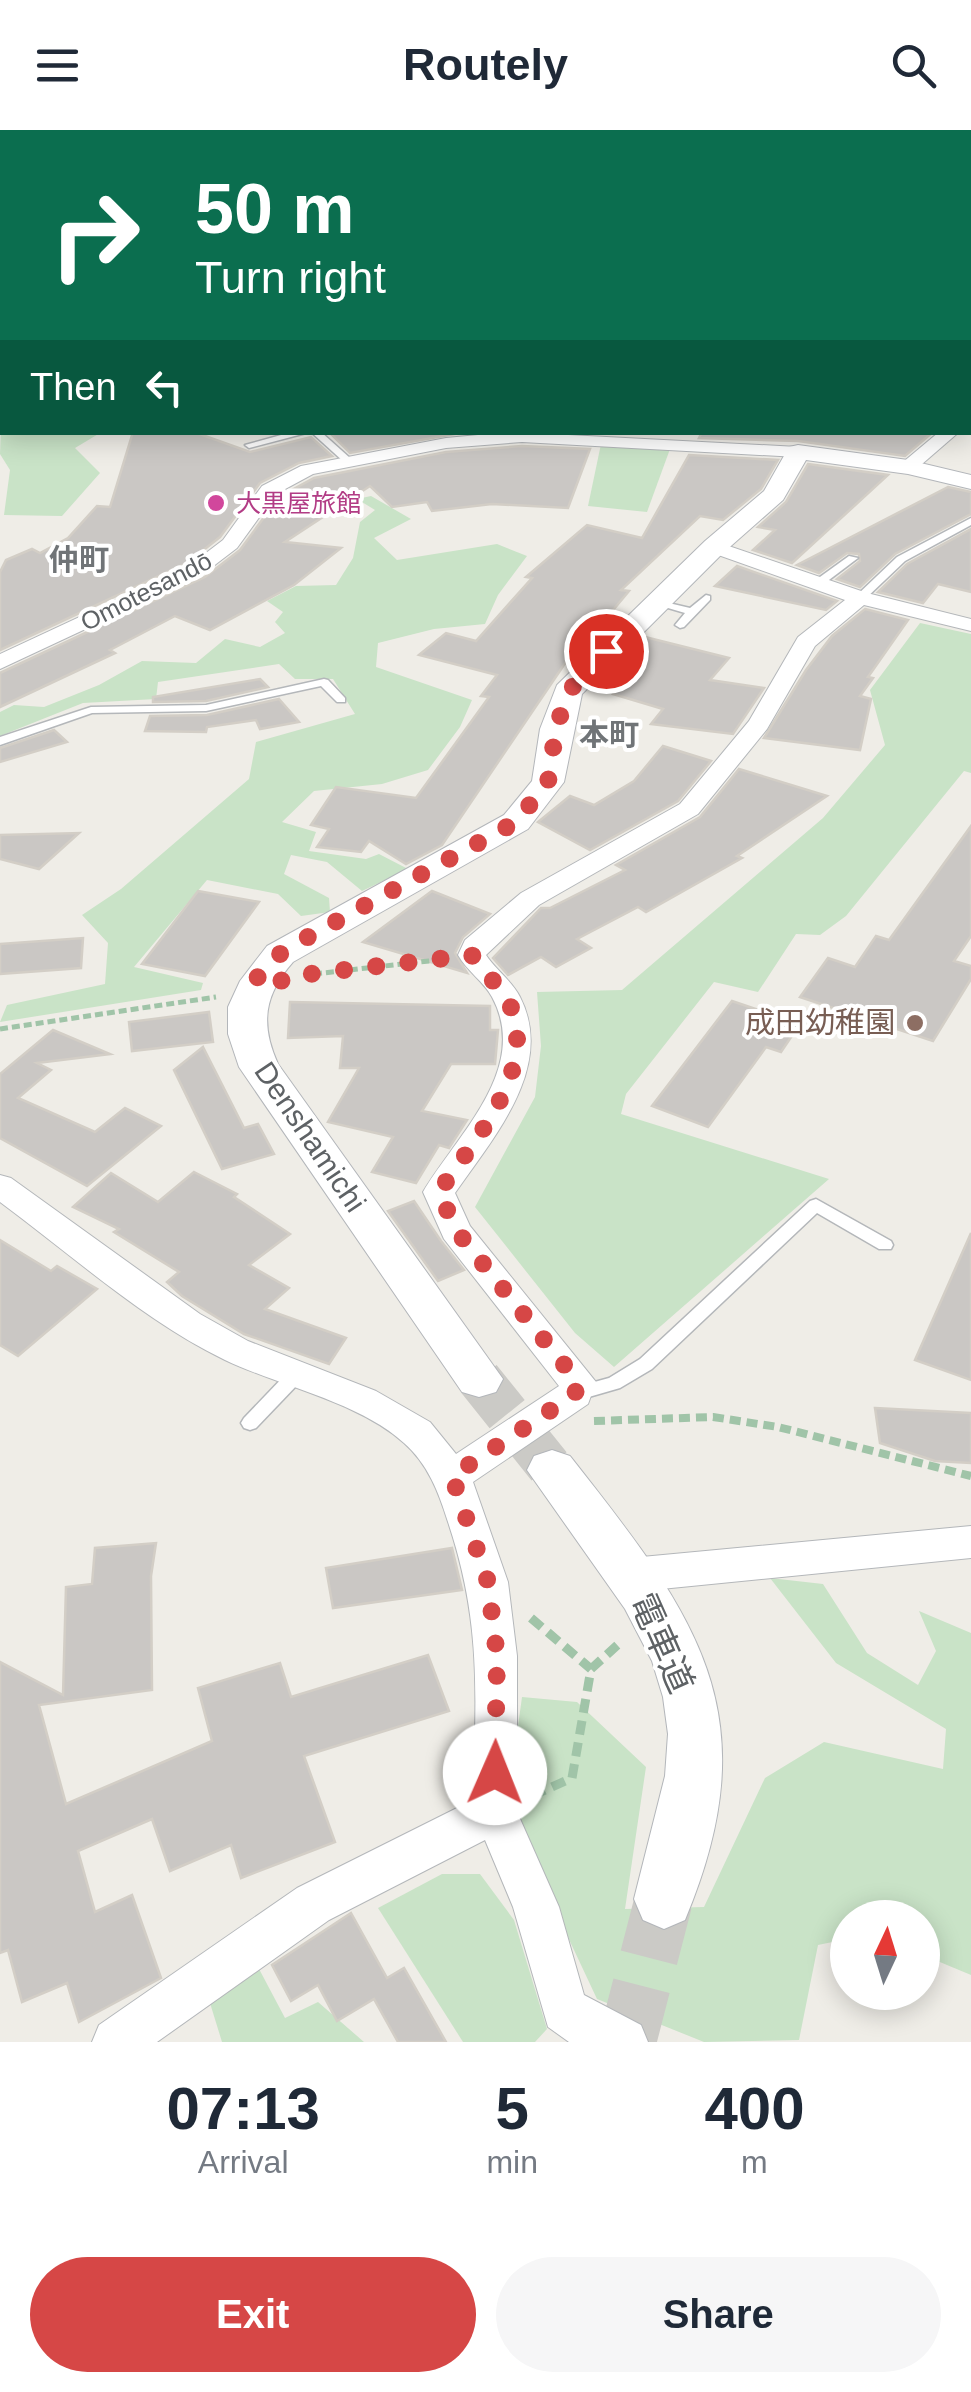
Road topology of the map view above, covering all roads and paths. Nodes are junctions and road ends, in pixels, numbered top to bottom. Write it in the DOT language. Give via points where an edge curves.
graph roads {
  1 [pos="293,435"];
  2 [pos="318,435"];
  3 [pos="946,435"];
  4 [pos="249,445"];
  5 [pos="798,452"];
  6 [pos="347,460"];
  7 [pos="908,467"];
  8 [pos="971,482"];
  9 [pos="971,520"];
  10 [pos="714,547"];
  11 [pos="853,558"];
  12 [pos="818,584"];
  13 [pos="706,598"];
  14 [pos="860,598"];
  15 [pos="693,612"];
  16 [pos="668,614"];
  17 [pos="971,625"];
  18 [pos="0,662"];
  19 [pos="340,700"];
  20 [pos="0,741"];
  21 [pos="472,955"];
  22 [pos="255,980"];
  23 [pos="0,1029"];
  24 [pos="0,1186"];
  25 [pos="885,1245"];
  26 [pos="294,1377"];
  27 [pos="480,1379"];
  28 [pos="575,1394"];
  29 [pos="250,1424"];
  30 [pos="542,1446"];
  31 [pos="452,1476"];
  32 [pos="971,1476"];
  33 [pos="971,1542"];
  34 [pos="488,1582"];
  35 [pos="643,1593"];
  36 [pos="591,1669"];
  37 [pos="494,1812"];
  38 [pos="664,1899"];
  39 [pos="116,2042"];
  40 [pos="624,2042"];
  1 -- 4 [label="lane"];
  2 -- 6 [label="lane"];
  3 -- 7 [label="street"];
  5 -- 6 [label="street, Omotesandō" via="522,438"];
  5 -- 7 [label="street"];
  5 -- 10 [label="street" via="774,495"];
  6 -- 18 [label="street, Omotesandō" via="280,482 230,544 196,570"];
  7 -- 8 [label="street"];
  9 -- 14 [label="lane" via="902,559"];
  10 -- 12 [label="street"];
  10 -- 16 [label="street"];
  11 -- 12 [label="lane"];
  12 -- 14 [label="street"];
  13 -- 15 [label="lane"];
  14 -- 17 [label="street"];
  14 -- 21 [label="street" via="806,642 759,724 689,808 530,899 488,930"];
  15 -- 16 [label="lane"];
  15 -- 16 [label="lane"];
  16 -- 22 [label="street" via="568,692 548,782 516,822 297,943"];
  19 -- 20 [label="lane" via="324,682 206,708 91,710"];
  21 -- 22 [label="path" via="284,977 279,984"];
  21 -- 28 [label="street" via="508,1000 520,1044 506,1090 439,1192 456,1230 571,1367"];
  22 -- 23 [label="path" via="237,978 230,997 140,1005 52,1027"];
  22 -- 27 [label="street, Denshamichi" via="244,1020 260,1068"];
  24 -- 26 [label="street" via="188,1323"];
  25 -- 28 [label="lane" via="816,1206 646,1364"];
  26 -- 29 [label="lane"];
  26 -- 31 [label="street" via="363,1402 417,1432"];
  28 -- 30 [label="street"];
  30 -- 31 [label="street"];
  30 -- 32 [label="path" via="713,1417 831,1438"];
  30 -- 35 [label="street, 電車道"];
  31 -- 34 [label="street"];
  33 -- 35 [label="street"];
  34 -- 36 [label="path"];
  34 -- 37 [label="street" via="497,1656"];
  35 -- 36 [label="path"];
  35 -- 38 [label="street, 電車道" via="688,1689 696,1736"];
  36 -- 37 [label="path" via="572,1778"];
  37 -- 39 [label="street" via="313,1904"];
  37 -- 40 [label="street" via="536,1908 566,2010"];
}
